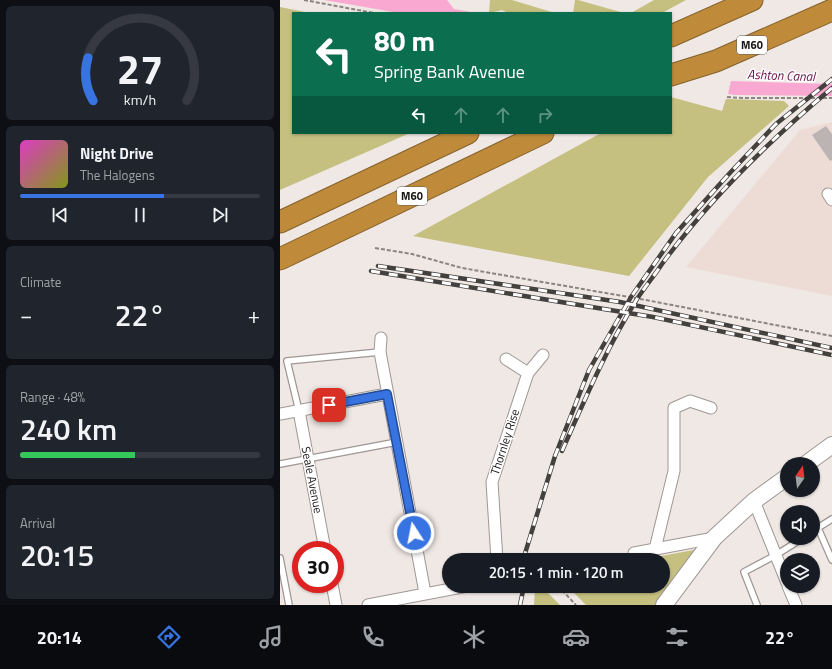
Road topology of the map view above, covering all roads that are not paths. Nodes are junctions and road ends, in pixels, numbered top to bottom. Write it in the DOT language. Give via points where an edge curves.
graph roads {
  1 [pos="732,0"];
  2 [pos="752,0"];
  3 [pos="820,0"];
  4 [pos="832,10"];
  5 [pos="673,35"];
  6 [pos="672,71"];
  7 [pos="672,75"];
  8 [pos="466,134"];
  9 [pos="541,134"];
  10 [pos="280,222"];
  11 [pos="280,259"];
  12 [pos="381,338"];
  13 [pos="380,352"];
  14 [pos="543,355"];
  15 [pos="506,359"];
  16 [pos="287,361"];
  17 [pos="280,362"];
  18 [pos="528,373"];
  19 [pos="387,394"];
  20 [pos="711,408"];
  21 [pos="299,410"];
  22 [pos="280,414"];
  23 [pos="397,442"];
  24 [pos="831,447"];
  25 [pos="816,457"];
  26 [pos="308,459"];
  27 [pos="280,464"];
  28 [pos="780,482"];
  29 [pos="754,501"];
  30 [pos="832,519"];
  31 [pos="820,527"];
  32 [pos="714,538"];
  33 [pos="820,538"];
  34 [pos="323,541"];
  35 [pos="792,545"];
  36 [pos="655,549"];
  37 [pos="497,553"];
  38 [pos="634,553"];
  39 [pos="776,555"];
  40 [pos="280,558"];
  41 [pos="832,560"];
  42 [pos="780,565"];
  43 [pos="442,590"];
  44 [pos="334,593"];
  45 [pos="425,593"];
  46 [pos="791,593"];
  47 [pos="403,602"];
  48 [pos="289,605"];
  49 [pos="336,605"];
  50 [pos="368,605"];
  51 [pos="664,605"];
  52 [pos="757,605"];
  53 [pos="796,605"];
  1 -- 5 [label="highway"];
  2 -- 5 [label="highway"];
  3 -- 6 [label="highway, M60"];
  4 -- 7 [label="highway, M60" via="716,61"];
  8 -- 10 [label="highway"];
  9 -- 11 [label="highway, M60"];
  12 -- 13 [label="street"];
  13 -- 16 [label="lane"];
  13 -- 19 [label="street"];
  14 -- 18 [label="street, Thornley Rise"];
  15 -- 18 [label="street"];
  16 -- 17 [label="lane"];
  16 -- 21 [label="lane"];
  18 -- 37 [label="street, Thornley Rise" via="492,482"];
  19 -- 21 [label="street"];
  19 -- 23 [label="street"];
  20 -- 36 [label="street" via="690,401 674,408 674,472"];
  21 -- 22 [label="street"];
  21 -- 26 [label="street, Seale Avenue"];
  23 -- 26 [label="lane"];
  23 -- 45 [label="street"];
  24 -- 25 [label="main road"];
  26 -- 27 [label="lane"];
  26 -- 34 [label="street, Seale Avenue"];
  28 -- 29 [label="main road"];
  29 -- 32 [label="main road"];
  29 -- 39 [label="street"];
  30 -- 31 [label="lane"];
  32 -- 36 [label="street"];
  32 -- 51 [label="main road"];
  33 -- 41 [label="lane"];
  35 -- 39 [label="lane"];
  36 -- 38 [label="street"];
  39 -- 42 [label="street"];
  39 -- 52 [label="lane" via="744,572"];
  40 -- 48 [label="lane"];
  43 -- 45 [label="street"];
  44 -- 49 [label="street"];
  45 -- 47 [label="street"];
  46 -- 53 [label="street"];
  47 -- 50 [label="street"];
}
